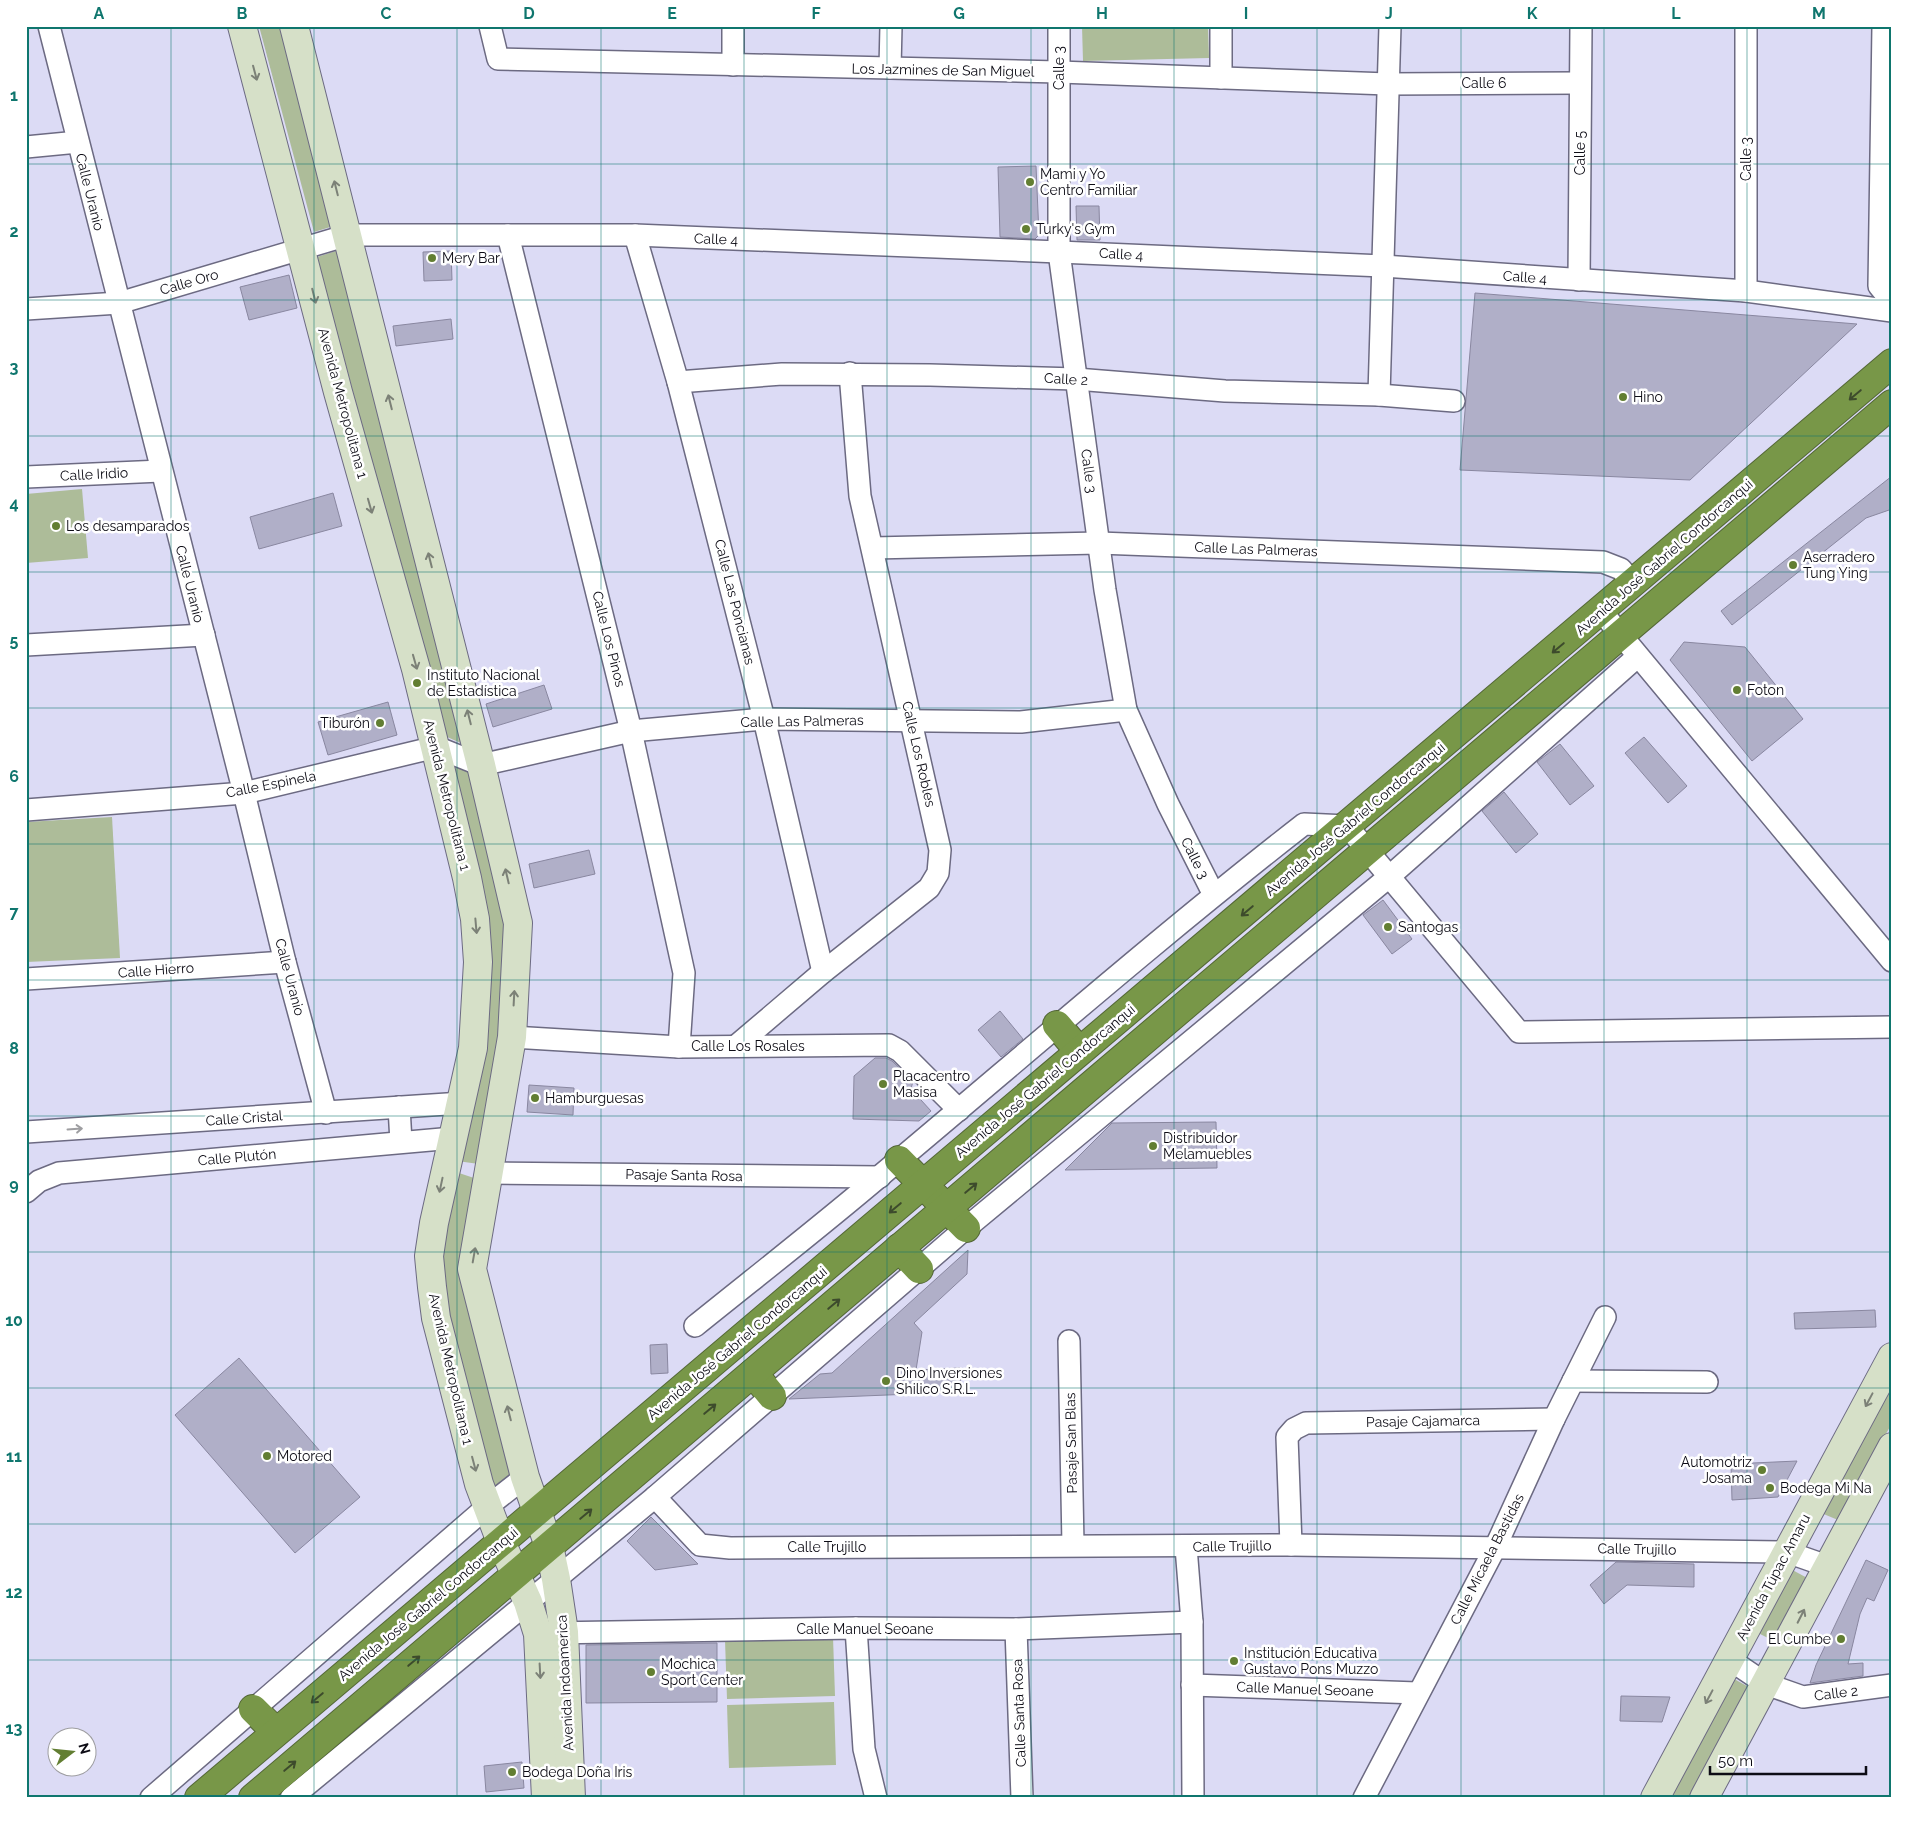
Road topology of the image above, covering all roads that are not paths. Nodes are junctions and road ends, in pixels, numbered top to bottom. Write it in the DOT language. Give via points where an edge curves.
graph roads {
  1 [pos="48,26"];
  2 [pos="242,26"];
  3 [pos="294,26"];
  4 [pos="490,26"];
  5 [pos="733,26"];
  6 [pos="891,26"];
  7 [pos="1059,26"];
  8 [pos="1221,26"];
  9 [pos="1390,26"];
  10 [pos="1581,26"];
  11 [pos="1746,26"];
  12 [pos="1883,26"];
  13 [pos="733,65"];
  14 [pos="890,68"];
  15 [pos="1059,72"];
  16 [pos="1221,78"];
  17 [pos="1580,82"];
  18 [pos="1388,84"];
  19 [pos="78,142"];
  20 [pos="26,147"];
  21 [pos="348,235"];
  22 [pos="508,235"];
  23 [pos="635,236"];
  24 [pos="302,249"];
  25 [pos="1059,252"];
  26 [pos="1383,266"];
  27 [pos="1579,280"];
  28 [pos="1746,291"];
  29 [pos="1892,302"];
  30 [pos="119,303"];
  31 [pos="26,309"];
  32 [pos="1892,311"];
  33 [pos="1892,364"];
  34 [pos="850,373"];
  35 [pos="1076,379"];
  36 [pos="678,382"];
  37 [pos="1379,395"];
  38 [pos="1454,401"];
  39 [pos="1892,404"];
  40 [pos="161,471"];
  41 [pos="26,477"];
  42 [pos="1099,544"];
  43 [pos="873,548"];
  44 [pos="1633,583"];
  45 [pos="1601,611"];
  46 [pos="204,635"];
  47 [pos="1619,635"];
  48 [pos="26,645"];
  49 [pos="1637,657"];
  50 [pos="1126,710"];
  51 [pos="764,719"];
  52 [pos="912,721"];
  53 [pos="631,731"];
  54 [pos="436,747"];
  55 [pos="481,765"];
  56 [pos="244,792"];
  57 [pos="26,810"];
  58 [pos="1347,826"];
  59 [pos="1368,849"];
  60 [pos="1390,876"];
  61 [pos="1214,895"];
  62 [pos="1892,961"];
  63 [pos="286,962"];
  64 [pos="823,972"];
  65 [pos="26,978"];
  66 [pos="1057,1026"];
  67 [pos="1892,1027"];
  68 [pos="512,1037"];
  69 [pos="736,1046"];
  70 [pos="679,1047"];
  71 [pos="1080,1051"];
  72 [pos="462,1103"];
  73 [pos="399,1106"];
  74 [pos="959,1110"];
  75 [pos="326,1113"];
  76 [pos="26,1132"];
  77 [pos="453,1138"];
  78 [pos="401,1142"];
  79 [pos="889,1168"];
  80 [pos="488,1173"];
  81 [pos="923,1184"];
  82 [pos="26,1192"];
  83 [pos="946,1209"];
  84 [pos="966,1228"];
  85 [pos="900,1248"];
  86 [pos="919,1269"];
  87 [pos="1604,1317"];
  88 [pos="695,1326"];
  89 [pos="1069,1341"];
  90 [pos="1892,1356"];
  91 [pos="753,1373"];
  92 [pos="1573,1381"];
  93 [pos="1707,1382"];
  94 [pos="772,1396"];
  95 [pos="1554,1418"];
  96 [pos="1892,1447"];
  97 [pos="525,1477"];
  98 [pos="655,1497"];
  99 [pos="488,1506"];
  100 [pos="536,1513"];
  101 [pos="501,1542"];
  102 [pos="1073,1545"];
  103 [pos="1291,1545"];
  104 [pos="549,1546"];
  105 [pos="1186,1546"];
  106 [pos="1495,1548"];
  107 [pos="1788,1552"];
  108 [pos="1827,1566"];
  109 [pos="515,1575"];
  110 [pos="556,1579"];
  111 [pos="528,1602"];
  112 [pos="1192,1622"];
  113 [pos="856,1628"];
  114 [pos="1016,1629"];
  115 [pos="551,1633"];
  116 [pos="1729,1660"];
  117 [pos="1766,1684"];
  118 [pos="1192,1685"];
  119 [pos="1892,1685"];
  120 [pos="1417,1693"];
  121 [pos="253,1709"];
  122 [pos="276,1732"];
  123 [pos="151,1798"];
  124 [pos="199,1798"];
  125 [pos="253,1798"];
  126 [pos="291,1798"];
  127 [pos="546,1798"];
  128 [pos="571,1798"];
  129 [pos="876,1798"];
  130 [pos="1022,1798"];
  131 [pos="1193,1798"];
  132 [pos="1364,1798"];
  133 [pos="1655,1798"];
  134 [pos="1704,1798"];
  1 -- 19 [label="street, Calle Uranio"];
  2 -- 24 [label="main road, Avenida Metropolitana 1, one-way"];
  21 -- 3 [label="main road, one-way"];
  4 -- 13 [label="street, Los Jazmines de San Miguel" via="498,59"];
  5 -- 13 [label="street"];
  6 -- 14 [label="street"];
  7 -- 15 [label="street, Calle 3"];
  8 -- 16 [label="street"];
  9 -- 18 [label="street"];
  10 -- 17 [label="street, Calle 5"];
  11 -- 28 [label="street, Calle 3"];
  12 -- 29 [label="street" via="1879,286"];
  13 -- 14 [label="street, Los Jazmines de San Miguel"];
  14 -- 15 [label="street, Los Jazmines de San Miguel"];
  15 -- 16 [label="street, Los Jazmines de San Miguel"];
  15 -- 25 [label="street, Calle 3"];
  16 -- 18 [label="street, Los Jazmines de San Miguel"];
  17 -- 18 [label="street, Calle 6"];
  17 -- 27 [label="street, Calle 5"];
  18 -- 26 [label="street"];
  19 -- 20 [label="street"];
  19 -- 30 [label="street, Calle Uranio"];
  21 -- 22 [label="street, Calle 4"];
  21 -- 24 [label="street, Calle Oro"];
  55 -- 21 [label="main road, one-way"];
  22 -- 23 [label="street, Calle 4"];
  22 -- 53 [label="street, Calle Los Pinos"];
  23 -- 25 [label="street, Calle 4"];
  23 -- 36 [label="street, Calle Las Poncianas"];
  24 -- 30 [label="street, Calle Oro"];
  24 -- 54 [label="main road, Avenida Metropolitana 1, one-way"];
  25 -- 26 [label="street, Calle 4"];
  25 -- 35 [label="street, Calle 3"];
  26 -- 27 [label="street, Calle 4"];
  26 -- 37 [label="street"];
  27 -- 28 [label="street, Calle 4"];
  28 -- 32 [label="street, Calle 4"];
  30 -- 31 [label="street, Calle Oro"];
  30 -- 40 [label="street, Calle Uranio"];
  33 -- 44 [label="highway, Avenida José Gabriel Condorcanqui, one-way"];
  34 -- 35 [label="street, Calle 2"];
  34 -- 36 [label="street, Calle 2" via="782,374"];
  34 -- 43 [label="street, Calle Los Robles" via="860,496"];
  35 -- 37 [label="street, Calle 2" via="1224,391"];
  35 -- 42 [label="street, Calle 3"];
  36 -- 51 [label="street, Calle Las Poncianas"];
  37 -- 38 [label="street, Calle 2"];
  39 -- 47 [label="highway"];
  40 -- 41 [label="street, Calle Iridio"];
  40 -- 46 [label="street, Calle Uranio"];
  42 -- 43 [label="street, Calle Las Palmeras"];
  42 -- 44 [label="street, Calle Las Palmeras" via="1603,562 1621,570"];
  42 -- 50 [label="street, Calle 3"];
  43 -- 52 [label="street, Calle Los Robles"];
  44 -- 45 [label="highway, Avenida José Gabriel Condorcanqui"];
  45 -- 47 [label="street"];
  45 -- 58 [label="highway, Avenida José Gabriel Condorcanqui, one-way"];
  46 -- 48 [label="street"];
  46 -- 56 [label="street, Calle Uranio"];
  47 -- 49 [label="street"];
  47 -- 59 [label="highway"];
  49 -- 60 [label="street"];
  49 -- 62 [label="street"];
  50 -- 52 [label="street, Calle Las Palmeras" via="1021,722"];
  50 -- 61 [label="street, Calle 3"];
  51 -- 52 [label="street, Calle Las Palmeras"];
  51 -- 53 [label="street, Calle Las Palmeras"];
  51 -- 64 [label="street, Calle Las Poncianas"];
  52 -- 64 [label="street, Calle Los Robles" via="940,850 938,873 929,888"];
  53 -- 55 [label="street, Calle Las Palmeras"];
  53 -- 70 [label="street, Calle Los Pinos" via="684,973"];
  54 -- 55 [label="street"];
  54 -- 56 [label="street, Calle Espinela"];
  54 -- 72 [label="main road, Avenida Metropolitana 1, one-way" via="475,919 478,962 473,1048"];
  68 -- 55 [label="main road, one-way" via="518,923"];
  56 -- 57 [label="street, Calle Espinela"];
  56 -- 63 [label="street, Calle Uranio"];
  58 -- 59 [label="street"];
  58 -- 61 [label="street" via="1304,824"];
  58 -- 71 [label="highway, Avenida José Gabriel Condorcanqui, one-way"];
  59 -- 60 [label="street"];
  83 -- 59 [label="highway, one-way"];
  60 -- 67 [label="street" via="1519,1032"];
  60 -- 84 [label="street"];
  61 -- 66 [label="street"];
  63 -- 65 [label="street, Calle Hierro"];
  63 -- 75 [label="street, Calle Uranio"];
  64 -- 69 [label="street, Calle Los Robles"];
  66 -- 71 [label="highway"];
  66 -- 74 [label="street"];
  68 -- 70 [label="street, Calle Los Rosales"];
  68 -- 80 [label="main road"];
  69 -- 70 [label="street, Calle Los Rosales"];
  69 -- 74 [label="street, Calle Los Rosales" via="889,1045 900,1051"];
  71 -- 81 [label="highway, Avenida José Gabriel Condorcanqui"];
  72 -- 73 [label="street, Calle Cristal"];
  72 -- 77 [label="main road, Avenida Metropolitana 1"];
  73 -- 75 [label="street, Calle Cristal"];
  73 -- 78 [label="street"];
  74 -- 79 [label="street"];
  76 -- 75 [label="street, Calle Cristal, one-way"];
  77 -- 78 [label="street, Calle Plutón"];
  77 -- 99 [label="main road, Avenida Metropolitana 1, one-way" via="429,1256 436,1318 479,1484"];
  78 -- 82 [label="street, Calle Plutón" via="59,1174 39,1181"];
  79 -- 80 [label="street, Pasaje Santa Rosa"];
  79 -- 81 [label="highway"];
  79 -- 88 [label="street"];
  97 -- 80 [label="main road, one-way" via="472,1269"];
  81 -- 83 [label="highway"];
  81 -- 100 [label="highway, Avenida José Gabriel Condorcanqui, one-way"];
  83 -- 84 [label="highway"];
  83 -- 85 [label="highway"];
  84 -- 86 [label="street"];
  85 -- 86 [label="highway"];
  91 -- 85 [label="highway, one-way"];
  86 -- 94 [label="street"];
  87 -- 92 [label="street, Calle Micaela Bastidas"];
  89 -- 102 [label="street, Pasaje San Blas"];
  90 -- 107 [label="main road, Avenida Túpac Amaru, one-way"];
  91 -- 94 [label="highway"];
  104 -- 91 [label="highway, one-way"];
  92 -- 93 [label="street"];
  92 -- 95 [label="street, Calle Micaela Bastidas"];
  94 -- 98 [label="street"];
  95 -- 103 [label="street, Pasaje Cajamarca" via="1306,1423 1294,1429 1288,1438"];
  95 -- 106 [label="street, Calle Micaela Bastidas"];
  96 -- 108 [label="main road"];
  97 -- 99 [label="street"];
  97 -- 100 [label="main road"];
  98 -- 102 [label="street, Calle Trujillo" via="700,1545 730,1548"];
  98 -- 110 [label="street"];
  99 -- 101 [label="main road, Avenida Metropolitana 1"];
  99 -- 121 [label="street"];
  100 -- 101 [label="highway, Avenida José Gabriel Condorcanqui"];
  100 -- 104 [label="main road, Avenida Indoamerica"];
  101 -- 109 [label="main road, Avenida Indoamerica"];
  101 -- 122 [label="highway, Avenida José Gabriel Condorcanqui, one-way"];
  102 -- 105 [label="street, Calle Trujillo"];
  103 -- 105 [label="street, Calle Trujillo"];
  103 -- 106 [label="street, Calle Trujillo"];
  104 -- 109 [label="highway"];
  104 -- 110 [label="main road, Avenida Indoamerica"];
  105 -- 112 [label="street"];
  106 -- 107 [label="street, Calle Trujillo"];
  106 -- 120 [label="street, Calle Micaela Bastidas"];
  107 -- 108 [label="street, Calle Trujillo"];
  107 -- 116 [label="main road, Avenida Túpac Amaru"];
  117 -- 108 [label="main road, one-way"];
  109 -- 111 [label="main road, Avenida Indoamerica"];
  125 -- 109 [label="highway, one-way"];
  110 -- 111 [label="street"];
  110 -- 115 [label="main road, Avenida Indoamerica"];
  111 -- 115 [label="main road, Avenida Indoamerica"];
  111 -- 126 [label="street"];
  112 -- 114 [label="street, Calle Manuel Seoane"];
  112 -- 118 [label="street"];
  113 -- 114 [label="street, Calle Manuel Seoane"];
  113 -- 115 [label="street, Calle Manuel Seoane"];
  113 -- 129 [label="street" via="864,1749"];
  114 -- 130 [label="street, Calle Santa Rosa"];
  115 -- 127 [label="main road, Avenida Indoamerica, one-way"];
  115 -- 128 [label="main road, Avenida Indoamerica"];
  116 -- 117 [label="street, Calle 2"];
  116 -- 133 [label="main road, Avenida Túpac Amaru, one-way"];
  117 -- 119 [label="street, Calle 2" via="1803,1697"];
  117 -- 134 [label="main road"];
  118 -- 120 [label="street, Calle Manuel Seoane"];
  118 -- 131 [label="street"];
  120 -- 132 [label="street, Calle Micaela Bastidas"];
  121 -- 122 [label="highway"];
  121 -- 123 [label="street"];
  122 -- 124 [label="highway, Avenida José Gabriel Condorcanqui"];
}
